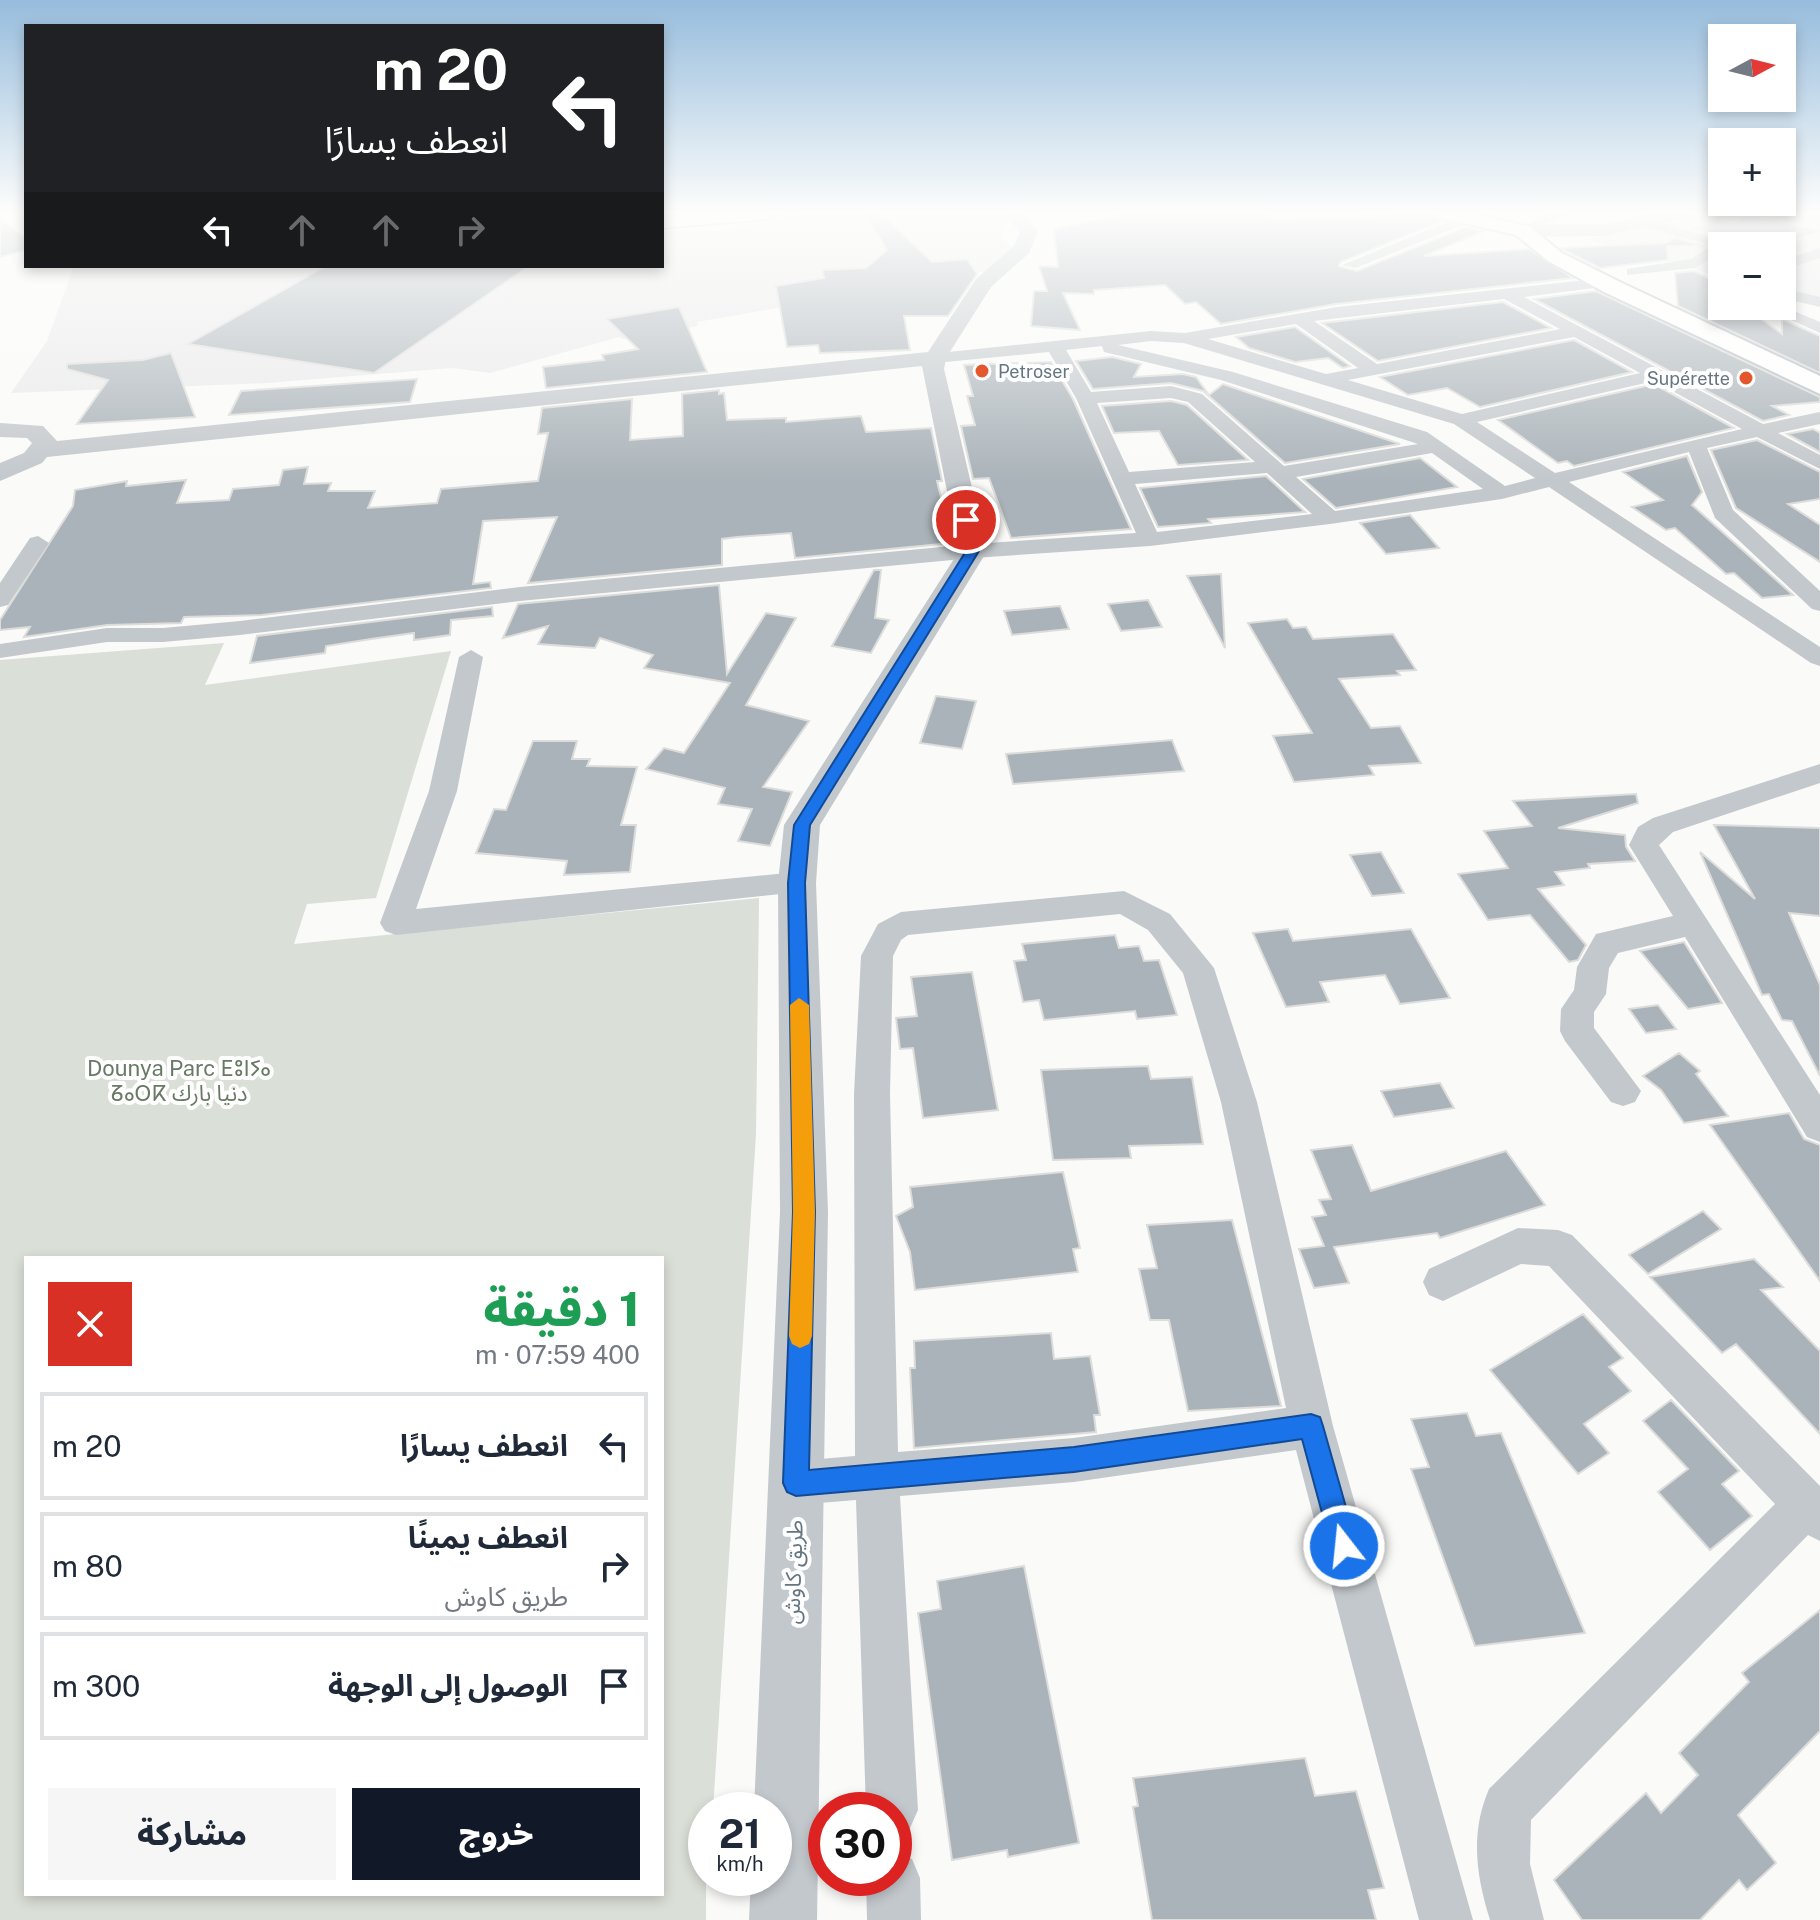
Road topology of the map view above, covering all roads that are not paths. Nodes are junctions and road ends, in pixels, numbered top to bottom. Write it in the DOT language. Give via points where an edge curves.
graph roads {
  1 [pos="970,303"];
  2 [pos="1426,303"];
  3 [pos="1522,303"];
  4 [pos="1645,303"];
  5 [pos="1796,318"];
  6 [pos="1301,320"];
  7 [pos="1820,328"];
  8 [pos="1574,332"];
  9 [pos="1185,338"];
  10 [pos="1087,342"];
  11 [pos="1055,346"];
  12 [pos="935,358"];
  13 [pos="1374,370"];
  14 [pos="1655,375"];
  15 [pos="1324,379"];
  16 [pos="1820,386"];
  17 [pos="1085,398"];
  18 [pos="1304,398"];
  19 [pos="1820,418"];
  20 [pos="1461,420"];
  21 [pos="0,430"];
  22 [pos="1763,431"];
  23 [pos="1696,444"];
  24 [pos="1439,446"];
  25 [pos="42,450"];
  26 [pos="1820,463"];
  27 [pos="1278,470"];
  28 [pos="0,473"];
  29 [pos="1123,479"];
  30 [pos="1554,480"];
  31 [pos="1502,493"];
  32 [pos="1330,518"];
  33 [pos="1150,539"];
  34 [pos="38,543"];
  35 [pos="973,551"];
  36 [pos="0,600"];
  37 [pos="1820,604"];
  38 [pos="0,651"];
  39 [pos="1816,651"];
  40 [pos="471,657"];
  41 [pos="1820,773"];
  42 [pos="797,883"];
  43 [pos="1691,924"];
  44 [pos="1623,1091"];
  45 [pos="1820,1126"];
  46 [pos="1443,1282"];
  47 [pos="1311,1426"];
  48 [pos="877,1477"];
  49 [pos="796,1483"];
  50 [pos="1813,1511"];
  51 [pos="891,1792"];
  52 [pos="893,1896"];
  53 [pos="783,1920"];
  54 [pos="894,1920"];
  55 [pos="1446,1920"];
  56 [pos="1517,1920"];
  1 -- 12 [label="street"];
  2 -- 6 [label="street"];
  3 -- 8 [label="street"];
  4 -- 16 [label="main road"];
  5 -- 7 [label="street"];
  6 -- 9 [label="street"];
  6 -- 13 [label="street"];
  8 -- 13 [label="street"];
  8 -- 14 [label="street"];
  9 -- 10 [label="street"];
  9 -- 15 [label="street"];
  10 -- 11 [label="street"];
  10 -- 18 [label="street"];
  11 -- 12 [label="street"];
  11 -- 17 [label="street"];
  12 -- 25 [label="street"];
  12 -- 35 [label="street" via="933,369"];
  13 -- 15 [label="street"];
  14 -- 20 [label="street"];
  14 -- 22 [label="street"];
  15 -- 18 [label="street"];
  15 -- 20 [label="street"];
  17 -- 27 [label="street" via="1183,393"];
  17 -- 29 [label="street"];
  18 -- 24 [label="street"];
  19 -- 22 [label="street"];
  20 -- 30 [label="street"];
  21 -- 25 [label="street" via="34,431 45,442"];
  22 -- 23 [label="street"];
  22 -- 26 [label="street"];
  23 -- 30 [label="street"];
  23 -- 37 [label="street" via="1723,513"];
  24 -- 27 [label="street"];
  24 -- 31 [label="street"];
  25 -- 28 [label="street"];
  27 -- 29 [label="street"];
  27 -- 32 [label="street"];
  29 -- 33 [label="street"];
  30 -- 31 [label="street"];
  30 -- 39 [label="street"];
  31 -- 32 [label="street"];
  32 -- 33 [label="street"];
  33 -- 35 [label="street"];
  34 -- 36 [label="street"];
  35 -- 38 [label="street" via="520,594 224,630 107,635"];
  35 -- 42 [label="street, طريق كاوش" via="802,825"];
  40 -- 42 [label="street" via="443,791 396,923"];
  41 -- 43 [label="street" via="1648,834 1644,845 1652,863"];
  42 -- 49 [label="street, طريق كاوش" via="804,1212"];
  43 -- 44 [label="street" via="1607,943 1593,967 1590,994 1578,1009 1577,1031"];
  43 -- 45 [label="street"];
  46 -- 50 [label="street" via="1518,1246 1558,1248"];
  47 -- 48 [label="street" via="1074,1460"];
  47 -- 48 [label="street" via="1239,1102 1198,968 1159,922 1124,902 901,924 889,932 877,956 872,1094"];
  47 -- 55 [label="street"];
  48 -- 49 [label="street"];
  48 -- 51 [label="street"];
  49 -- 53 [label="street, طريق كاوش"];
  50 -- 56 [label="street" via="1507,1807 1501,1872"];
  52 -- 54 [label="street"];
}
